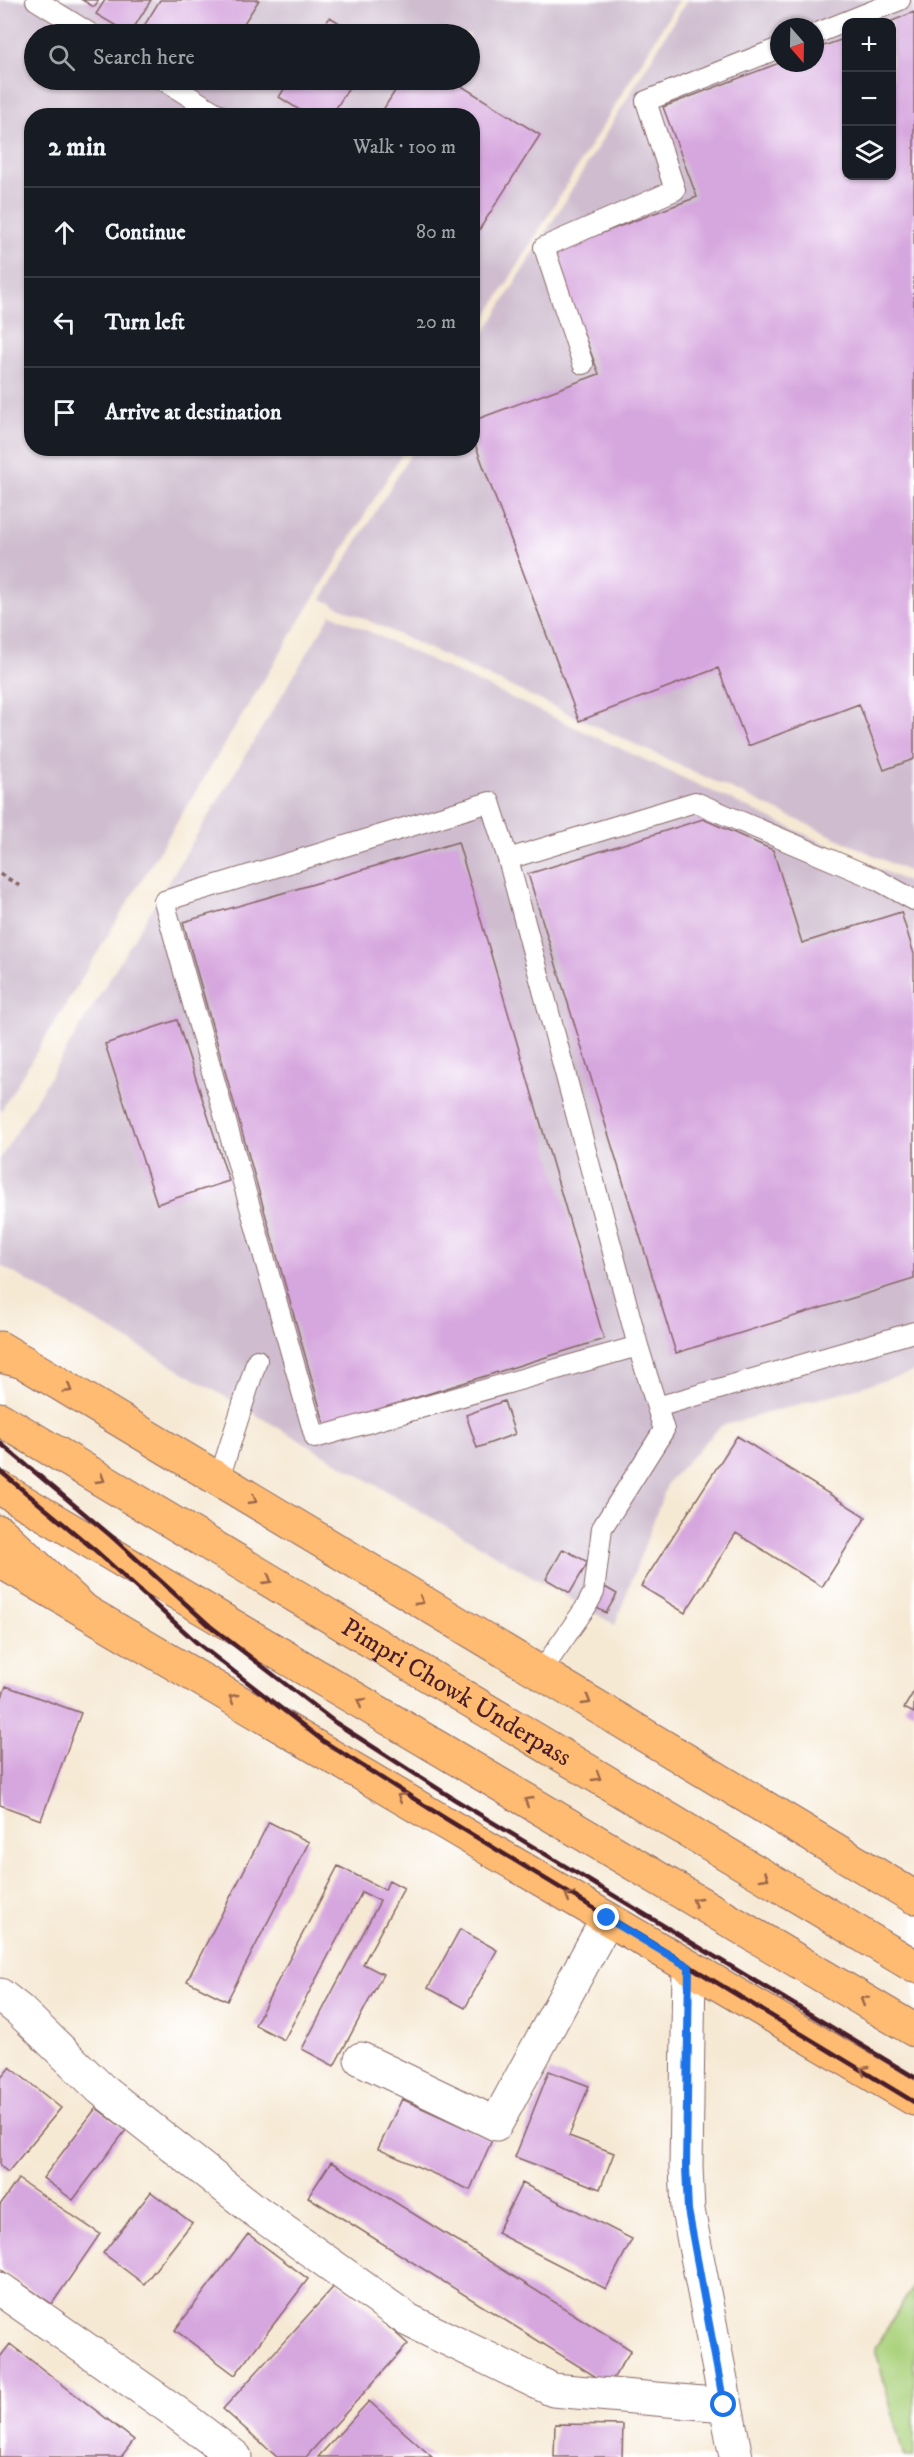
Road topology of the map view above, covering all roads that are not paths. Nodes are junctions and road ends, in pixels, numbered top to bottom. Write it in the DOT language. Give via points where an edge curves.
graph roads {
  1 [pos="36,0"];
  2 [pos="900,0"];
  3 [pos="75,24"];
  4 [pos="824,30"];
  5 [pos="770,52"];
  6 [pos="179,90"];
  7 [pos="208,108"];
  8 [pos="583,364"];
  9 [pos="508,859"];
  10 [pos="914,900"];
  11 [pos="914,1332"];
  12 [pos="638,1346"];
  13 [pos="8,1356"];
  14 [pos="257,1360"];
  15 [pos="657,1407"];
  16 [pos="0,1419"];
  17 [pos="219,1479"];
  18 [pos="0,1488"];
  19 [pos="0,1532"];
  20 [pos="0,1561"];
  21 [pos="85,1611"];
  22 [pos="540,1673"];
  23 [pos="914,1898"];
  24 [pos="607,1918"];
  25 [pos="914,1966"];
  26 [pos="689,1967"];
  27 [pos="0,1995"];
  28 [pos="914,2030"];
  29 [pos="361,2059"];
  30 [pos="914,2099"];
  31 [pos="1,2293"];
  32 [pos="724,2405"];
  33 [pos="235,2457"];
  34 [pos="736,2457"];
  1 -- 3 [label="lane"];
  2 -- 4 [label="lane"];
  5 -- 8 [label="lane" via="646,101 675,190 544,247"];
  6 -- 7 [label="lane"];
  9 -- 10 [label="lane" via="695,802 876,879"];
  9 -- 12 [label="lane"];
  9 -- 12 [label="lane" via="490,802 164,901 315,1438"];
  11 -- 15 [label="lane"];
  12 -- 15 [label="lane"];
  13 -- 17 [label="main road, one-way"];
  14 -- 17 [label="lane"];
  15 -- 22 [label="lane" via="664,1430 602,1528 594,1592"];
  16 -- 25 [label="main road, Pimpri Chowk Underpass, one-way"];
  17 -- 22 [label="main road, one-way"];
  28 -- 18 [label="main road, one-way"];
  19 -- 21 [label="main road"];
  20 -- 21 [label="main road"];
  24 -- 21 [label="main road, one-way"];
  22 -- 23 [label="main road, one-way"];
  24 -- 26 [label="main road"];
  24 -- 29 [label="street" via="496,2124"];
  30 -- 26 [label="main road, one-way"];
  26 -- 32 [label="street" via="688,2210"];
  27 -- 32 [label="street" via="110,2096 257,2212 408,2320 553,2391"];
  31 -- 33 [label="street"];
  32 -- 34 [label="street"];
}
